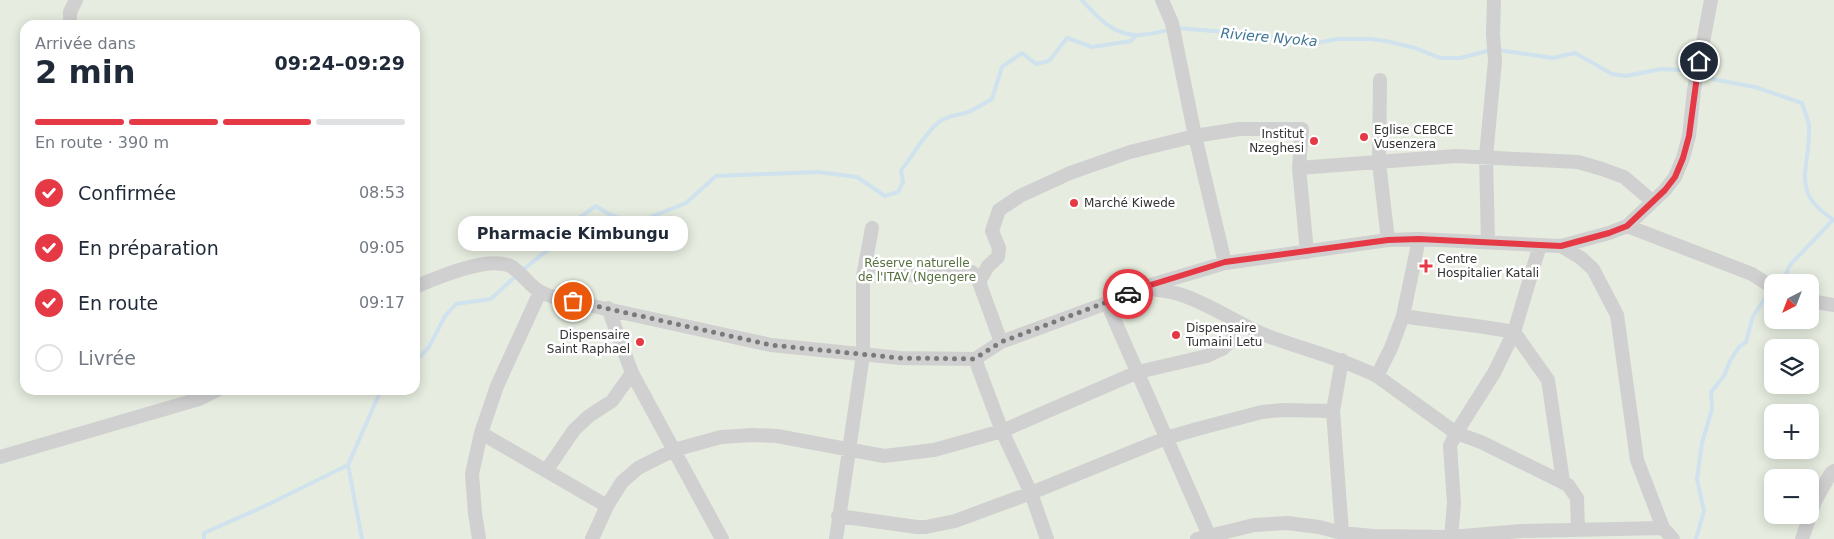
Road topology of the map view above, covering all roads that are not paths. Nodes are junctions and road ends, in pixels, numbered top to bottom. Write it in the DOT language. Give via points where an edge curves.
graph roads {
  1 [pos="76,0"];
  2 [pos="1162,0"];
  3 [pos="1494,0"];
  4 [pos="1711,0"];
  5 [pos="70,20"];
  6 [pos="1380,80"];
  7 [pos="1195,136"];
  8 [pos="1486,156"];
  9 [pos="1379,163"];
  10 [pos="1298,168"];
  11 [pos="1652,201"];
  12 [pos="1627,226"];
  13 [pos="872,228"];
  14 [pos="1419,239"];
  15 [pos="1388,240"];
  16 [pos="1488,242"];
  17 [pos="1540,245"];
  18 [pos="1561,246"];
  19 [pos="1307,252"];
  20 [pos="1225,262"];
  21 [pos="863,276"];
  22 [pos="1764,281"];
  23 [pos="979,282"];
  24 [pos="420,285"];
  25 [pos="1144,287"];
  26 [pos="540,292"];
  27 [pos="1819,302"];
  28 [pos="1106,303"];
  29 [pos="1834,305"];
  30 [pos="608,308"];
  31 [pos="1403,316"];
  32 [pos="1238,322"];
  33 [pos="1514,332"];
  34 [pos="1001,342"];
  35 [pos="863,355"];
  36 [pos="974,359"];
  37 [pos="1342,360"];
  38 [pos="1138,372"];
  39 [pos="632,373"];
  40 [pos="1377,376"];
  41 [pos="198,395"];
  42 [pos="1333,411"];
  43 [pos="1002,431"];
  44 [pos="482,433"];
  45 [pos="1456,433"];
  46 [pos="1166,438"];
  47 [pos="850,448"];
  48 [pos="674,450"];
  49 [pos="0,457"];
  50 [pos="546,471"];
  51 [pos="1833,474"];
  52 [pos="1563,481"];
  53 [pos="1031,493"];
  54 [pos="607,506"];
  55 [pos="838,516"];
  56 [pos="1663,528"];
  57 [pos="1578,530"];
  58 [pos="1342,533"];
  59 [pos="1522,535"];
  60 [pos="1203,537"];
  61 [pos="1372,537"];
  62 [pos="1451,538"];
  63 [pos="479,539"];
  64 [pos="592,539"];
  65 [pos="722,539"];
  66 [pos="836,539"];
  67 [pos="1047,539"];
  68 [pos="1673,539"];
  69 [pos="1802,539"];
  1 -- 5 [label="street"];
  2 -- 7 [label="street" via="1174,29"];
  3 -- 8 [label="street" via="1494,61"];
  4 -- 11 [label="street" via="1689,136 1681,164 1665,190"];
  6 -- 9 [label="street"];
  7 -- 10 [label="street" via="1239,129 1302,129"];
  7 -- 20 [label="street"];
  7 -- 23 [label="street" via="1130,152 1070,173 1020,196 999,210 992,231 999,248 998,257 988,266"];
  8 -- 9 [label="street"];
  8 -- 11 [label="street" via="1578,162 1594,166 1624,177"];
  8 -- 16 [label="street"];
  9 -- 10 [label="street"];
  9 -- 15 [label="street"];
  10 -- 19 [label="street"];
  11 -- 12 [label="street"];
  12 -- 18 [label="street"];
  12 -- 22 [label="street"];
  13 -- 21 [label="street"];
  14 -- 15 [label="street"];
  14 -- 16 [label="street"];
  14 -- 31 [label="street"];
  15 -- 19 [label="street"];
  16 -- 17 [label="street"];
  17 -- 18 [label="street"];
  17 -- 33 [label="street"];
  18 -- 56 [label="street" via="1593,269 1618,314 1637,460"];
  19 -- 20 [label="street"];
  20 -- 25 [label="street"];
  21 -- 23 [label="street" via="972,272"];
  21 -- 35 [label="street"];
  23 -- 34 [label="street"];
  24 -- 26 [label="street" via="446,273 497,264 510,266"];
  25 -- 28 [label="street"];
  25 -- 32 [label="street" via="1181,295"];
  26 -- 30 [label="street"];
  26 -- 44 [label="street" via="497,386"];
  27 -- 29 [label="street"];
  28 -- 34 [label="street"];
  28 -- 38 [label="street"];
  30 -- 35 [label="street" via="771,345"];
  30 -- 39 [label="street"];
  31 -- 33 [label="street"];
  31 -- 40 [label="street"];
  32 -- 37 [label="street" via="1265,335"];
  32 -- 38 [label="street" via="1232,340 1222,349 1207,356"];
  33 -- 45 [label="street" via="1494,373"];
  33 -- 52 [label="street" via="1548,380"];
  34 -- 36 [label="street"];
  35 -- 36 [label="street"];
  35 -- 47 [label="street"];
  36 -- 43 [label="street"];
  37 -- 40 [label="street"];
  37 -- 42 [label="street"];
  38 -- 43 [label="street"];
  38 -- 46 [label="street"];
  39 -- 48 [label="street"];
  39 -- 50 [label="street" via="612,400 574,430"];
  40 -- 45 [label="street"];
  41 -- 49 [label="street"];
  42 -- 46 [label="street" via="1262,412"];
  42 -- 58 [label="street"];
  43 -- 47 [label="street" via="934,450 884,456"];
  43 -- 53 [label="street"];
  44 -- 50 [label="street"];
  44 -- 63 [label="street" via="472,474"];
  45 -- 52 [label="street"];
  45 -- 62 [label="street" via="1450,446 1454,502"];
  46 -- 53 [label="street"];
  46 -- 60 [label="street"];
  47 -- 48 [label="street" via="753,435 721,438"];
  47 -- 55 [label="street"];
  48 -- 54 [label="street" via="638,468 622,482"];
  48 -- 65 [label="street"];
  50 -- 54 [label="street"];
  51 -- 69 [label="street" via="1815,501"];
  52 -- 57 [label="street" via="1578,498"];
  53 -- 55 [label="street" via="955,521 926,527"];
  53 -- 67 [label="street"];
  54 -- 64 [label="street"];
  55 -- 66 [label="street"];
  56 -- 57 [label="street"];
  56 -- 68 [label="street"];
  57 -- 59 [label="street"];
  58 -- 60 [label="street" via="1287,523 1254,525"];
  58 -- 61 [label="street"];
  59 -- 62 [label="street"];
  61 -- 62 [label="street"];
}
